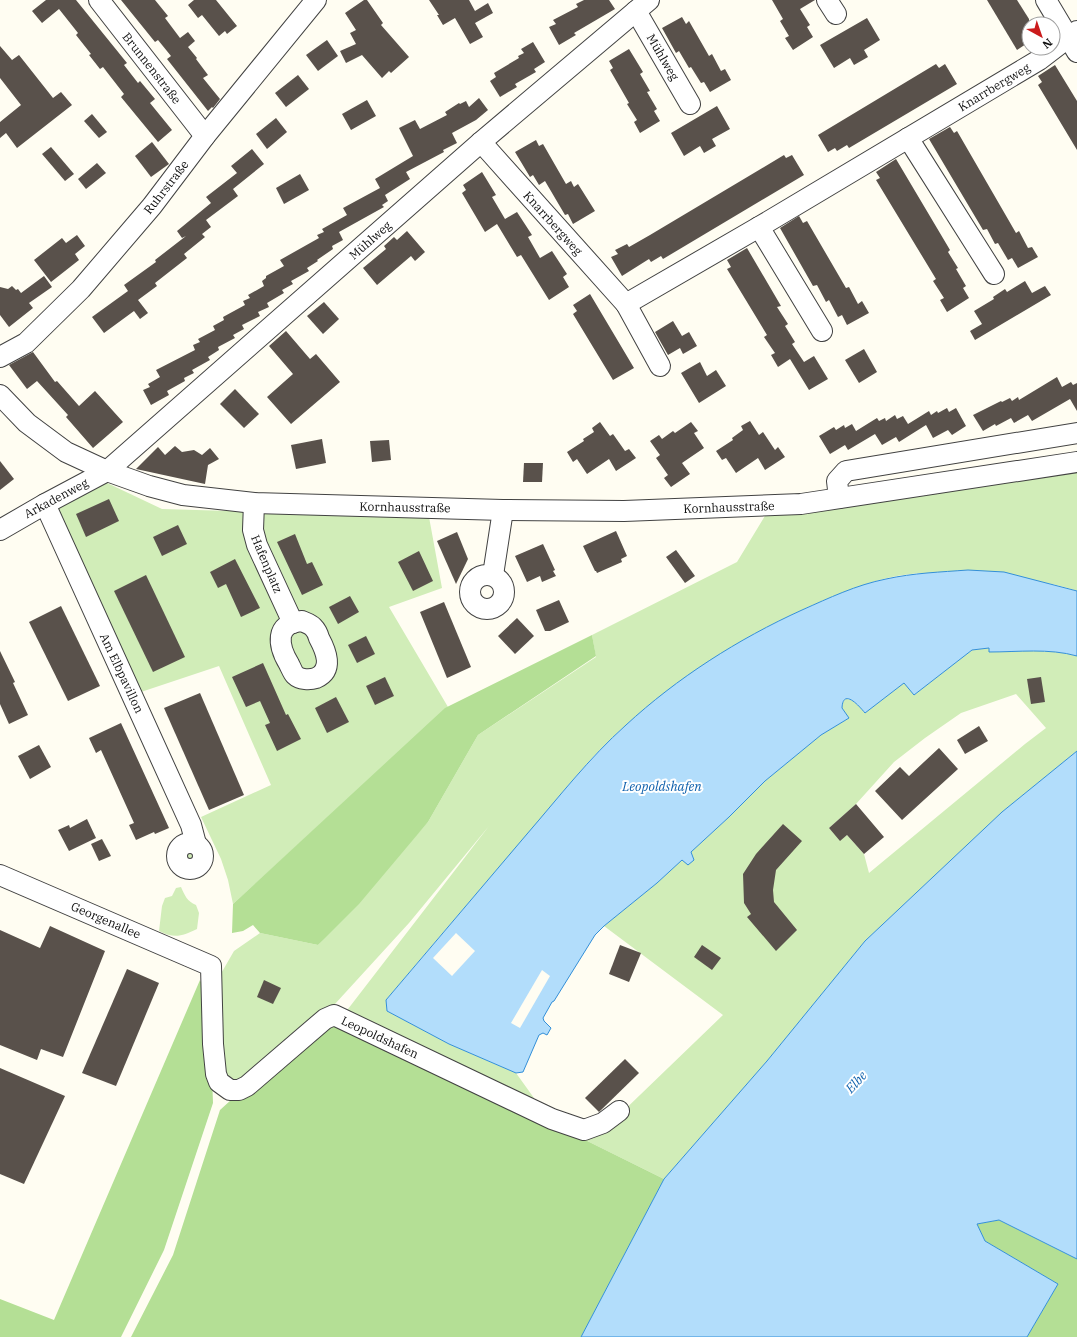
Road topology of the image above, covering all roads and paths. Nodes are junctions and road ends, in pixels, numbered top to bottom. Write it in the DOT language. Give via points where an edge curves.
graph roads {
  1 [pos="99,0"];
  2 [pos="316,0"];
  3 [pos="1046,0"];
  4 [pos="643,6"];
  5 [pos="1074,40"];
  6 [pos="690,104"];
  7 [pos="205,136"];
  8 [pos="908,138"];
  9 [pos="481,142"];
  10 [pos="759,227"];
  11 [pos="994,274"];
  12 [pos="626,304"];
  13 [pos="822,331"];
  14 [pos="0,357"];
  15 [pos="660,366"];
  16 [pos="0,395"];
  17 [pos="1077,433"];
  18 [pos="1077,462"];
  19 [pos="107,471"];
  20 [pos="839,498"];
  21 [pos="254,503"];
  22 [pos="44,504"];
  23 [pos="503,510"];
  24 [pos="2,525"];
  25 [pos="493,575"];
  26 [pos="293,623"];
  27 [pos="196,844"];
  28 [pos="0,875"];
  29 [pos="211,966"];
  30 [pos="619,1111"];
  1 -- 7 [label="street, Brunnenstraße"];
  2 -- 7 [label="street, Ruhrstraße"];
  3 -- 5 [label="street"];
  4 -- 6 [label="street, Mühlweg"];
  4 -- 9 [label="street, Mühlweg"];
  5 -- 8 [label="street, Knarrbergweg"];
  7 -- 14 [label="street, Ruhrstraße" via="152,206 82,289 26,343"];
  8 -- 10 [label="street, Knarrbergweg"];
  8 -- 11 [label="street"];
  9 -- 12 [label="street, Knarrbergweg"];
  9 -- 19 [label="street, Mühlweg"];
  10 -- 12 [label="street, Knarrbergweg"];
  10 -- 13 [label="street"];
  12 -- 15 [label="street, Knarrbergweg"];
  16 -- 19 [label="street, Kornhausstraße" via="27,423 66,452"];
  17 -- 20 [label="street" via="846,471 837,481"];
  18 -- 20 [label="street, Kornhausstraße"];
  19 -- 21 [label="street, Kornhausstraße" via="183,495"];
  19 -- 22 [label="street, Arkadenweg"];
  20 -- 23 [label="street, Kornhausstraße" via="801,504 624,511"];
  21 -- 23 [label="street, Kornhausstraße"];
  21 -- 26 [label="street, Hafenplatz" via="253,530 257,545"];
  22 -- 24 [label="street, Arkadenweg"];
  22 -- 27 [label="street, Am Elbpavillon" via="191,825"];
  23 -- 25 [label="street"];
  28 -- 29 [label="street, Georgenallee"];
  29 -- 30 [label="street, Leopoldshafen" via="216,1074 219,1082 230,1090 239,1090 247,1086 325,1019 334,1015 552,1119 584,1130 603,1123"];
}
